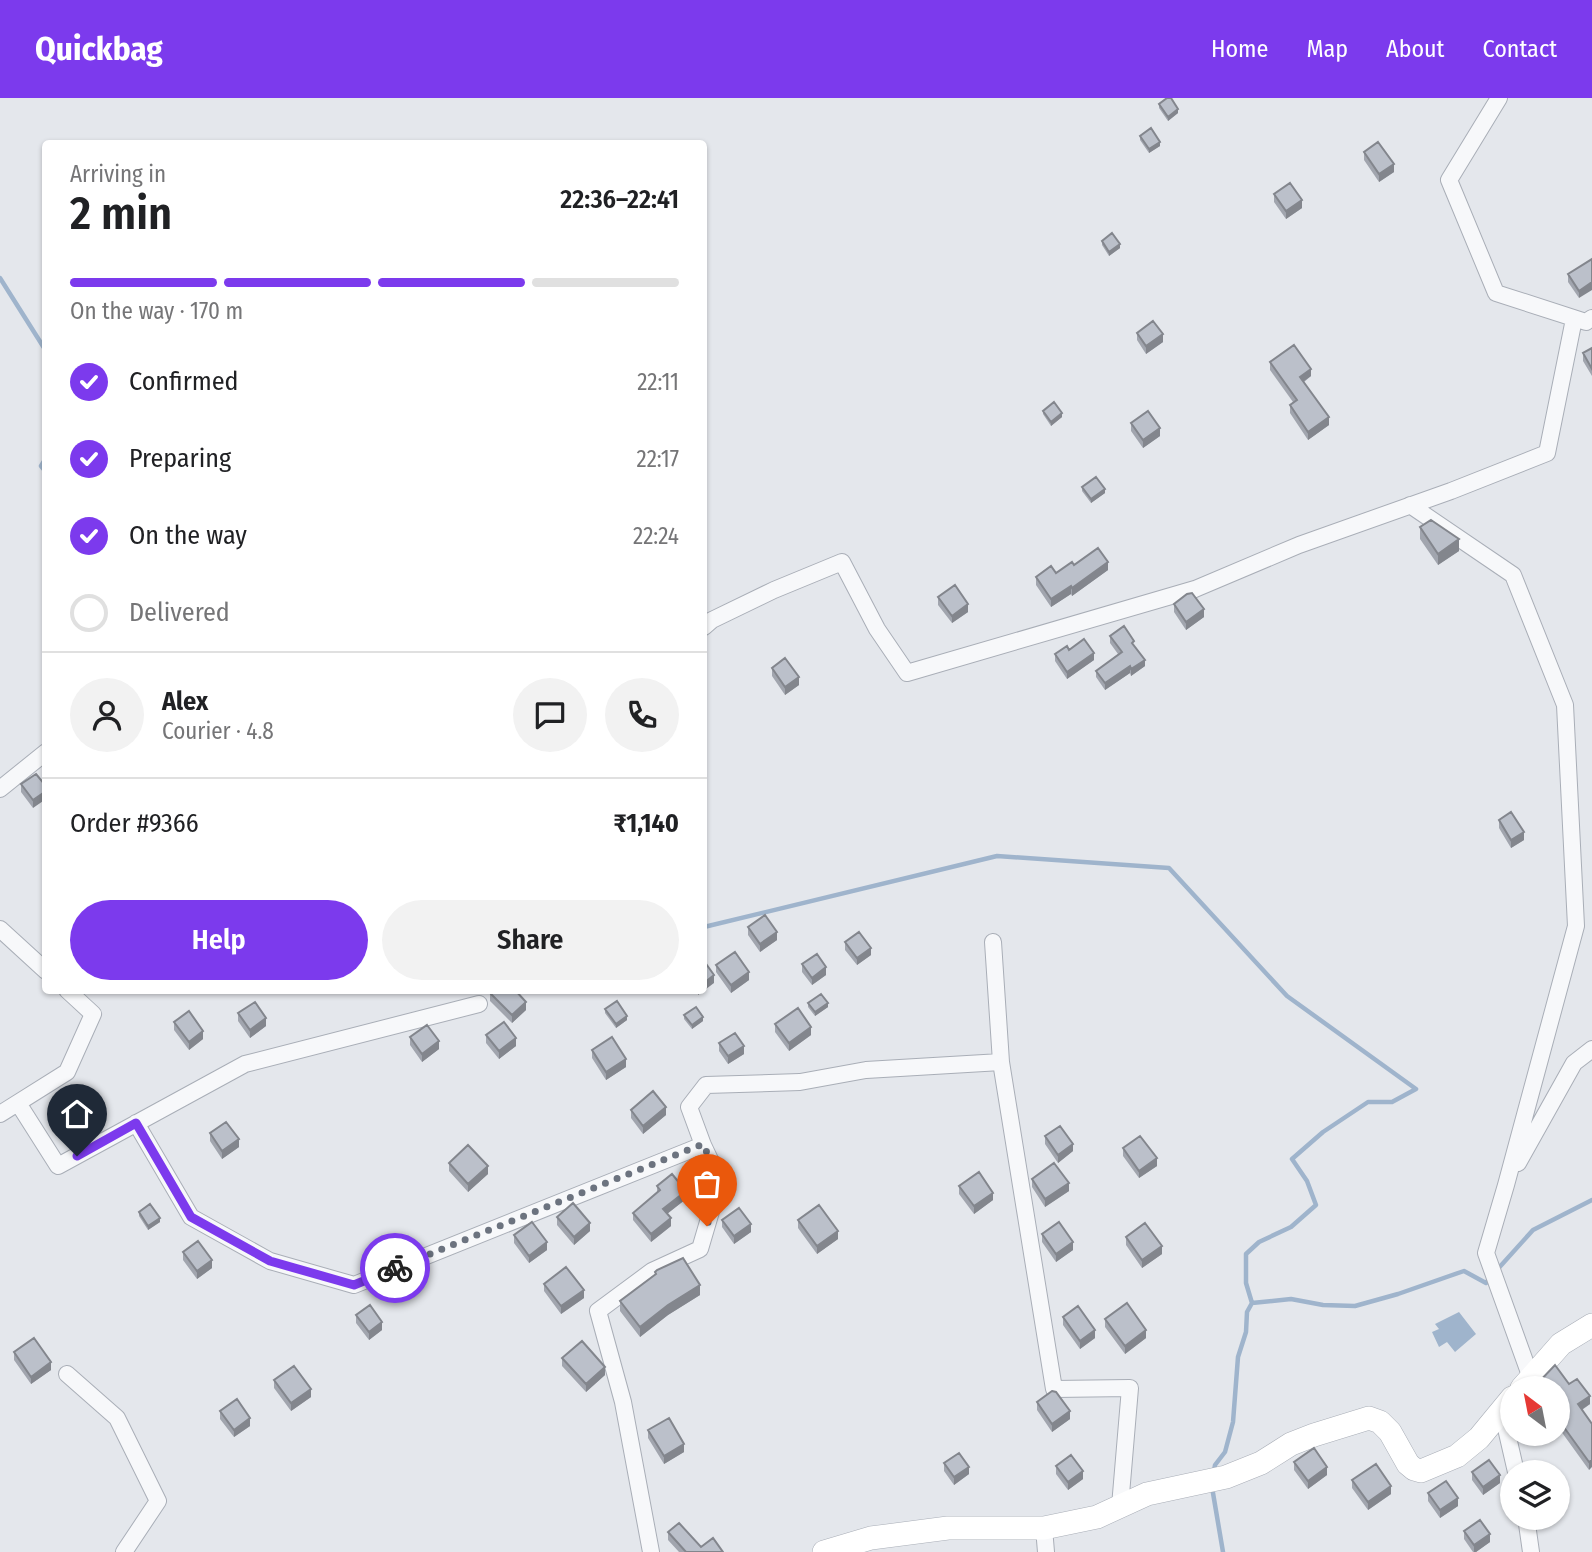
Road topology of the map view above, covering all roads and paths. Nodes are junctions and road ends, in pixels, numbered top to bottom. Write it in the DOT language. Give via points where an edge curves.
graph roads {
  1 [pos="1499,98"];
  2 [pos="1574,318"];
  3 [pos="1592,318"];
  4 [pos="1410,505"];
  5 [pos="707,624"];
  6 [pos="42,755"];
  7 [pos="0,789"];
  8 [pos="0,929"];
  9 [pos="993,942"];
  10 [pos="42,967"];
  11 [pos="71,994"];
  12 [pos="480,1004"];
  13 [pos="1592,1049"];
  14 [pos="1002,1062"];
  15 [pos="18,1103"];
  16 [pos="0,1115"];
  17 [pos="136,1123"];
  18 [pos="703,1144"];
  19 [pos="1506,1185"];
  20 [pos="1592,1325"];
  21 [pos="67,1374"];
  22 [pos="1525,1376"];
  23 [pos="1533,1376"];
  24 [pos="1500,1412"];
  25 [pos="1120,1506"];
  26 [pos="1044,1528"];
  27 [pos="1528,1530"];
  28 [pos="124,1552"];
  29 [pos="651,1552"];
  30 [pos="824,1552"];
  31 [pos="1046,1552"];
  32 [pos="1531,1552"];
  1 -- 2 [label="street" via="1449,180 1496,293"];
  2 -- 3 [label="street" via="1586,322"];
  2 -- 4 [label="street" via="1548,453"];
  4 -- 5 [label="street" via="1195,589 907,674 842,562"];
  4 -- 19 [label="street" via="1513,575 1565,705 1576,926"];
  6 -- 7 [label="street"];
  8 -- 10 [label="street"];
  9 -- 14 [label="street"];
  11 -- 15 [label="street" via="93,1014 67,1072"];
  12 -- 17 [label="street" via="244,1064"];
  13 -- 19 [label="street" via="1574,1062"];
  14 -- 18 [label="street" via="866,1070 800,1082 706,1085 689,1107"];
  14 -- 25 [label="street" via="1054,1389 1130,1388"];
  15 -- 16 [label="street"];
  15 -- 17 [label="street" via="58,1166"];
  17 -- 18 [label="street" via="191,1217 270,1261 354,1285"];
  18 -- 29 [label="street" via="720,1181 700,1249 652,1271 598,1311 623,1402"];
  19 -- 22 [label="street" via="1486,1253"];
  20 -- 23 [label="street" via="1561,1344"];
  21 -- 28 [label="street" via="117,1418 158,1501"];
  24 -- 25 [label="street" via="1457,1457 1420,1471 1408,1464 1390,1432 1369,1418 1291,1444 1226,1477 1147,1494"];
  25 -- 26 [label="street" via="1097,1517"];
  26 -- 30 [label="street" via="948,1528 871,1538"];
  26 -- 31 [label="street"];
  27 -- 32 [label="street"];
}
